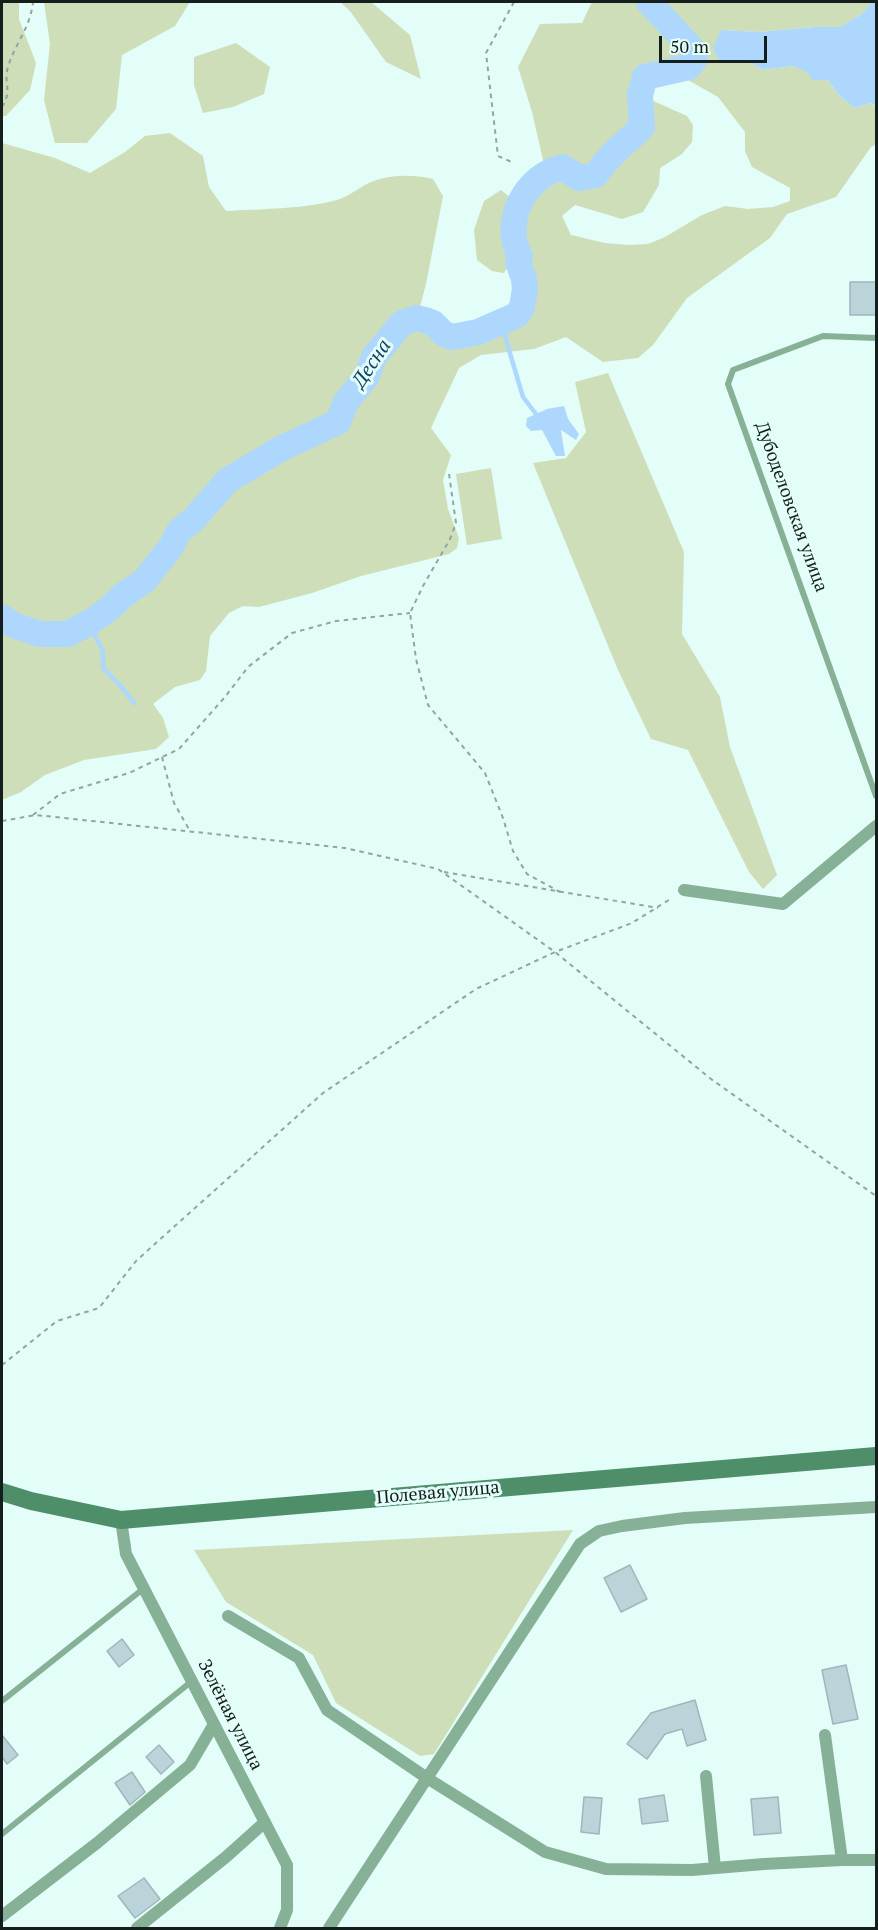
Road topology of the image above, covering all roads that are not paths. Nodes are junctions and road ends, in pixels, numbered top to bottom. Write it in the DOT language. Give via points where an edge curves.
graph roads {
  1 [pos="876,338"];
  2 [pos="876,796"];
  3 [pos="876,826"];
  4 [pos="684,890"];
  5 [pos="876,1456"];
  6 [pos="2,1492"];
  7 [pos="876,1507"];
  8 [pos="121,1520"];
  9 [pos="143,1589"];
  10 [pos="228,1616"];
  11 [pos="192,1681"];
  12 [pos="2,1701"];
  13 [pos="214,1724"];
  14 [pos="825,1735"];
  15 [pos="706,1776"];
  16 [pos="427,1778"];
  17 [pos="265,1822"];
  18 [pos="2,1834"];
  19 [pos="842,1860"];
  20 [pos="876,1860"];
  21 [pos="715,1868"];
  22 [pos="2,1916"];
  23 [pos="137,1929"];
  24 [pos="280,1929"];
  25 [pos="329,1929"];
  1 -- 2 [label="lane, Дубоделовская улица" via="823,336 733,370 728,384"];
  3 -- 4 [label="street" via="783,904"];
  5 -- 8 [label="street, Полевая улица"];
  6 -- 8 [label="street, Полевая улица"];
  7 -- 16 [label="street" via="685,1518 599,1531 580,1544"];
  8 -- 9 [label="street, Зелёная улица" via="126,1554"];
  9 -- 11 [label="street, Зелёная улица"];
  9 -- 12 [label="lane"];
  10 -- 16 [label="street" via="299,1658 327,1710"];
  11 -- 13 [label="street, Зелёная улица"];
  11 -- 18 [label="lane"];
  13 -- 17 [label="street, Зелёная улица"];
  13 -- 22 [label="street" via="190,1765"];
  14 -- 19 [label="street"];
  15 -- 21 [label="street"];
  16 -- 21 [label="street" via="545,1852 606,1869"];
  16 -- 25 [label="street"];
  17 -- 23 [label="street"];
  17 -- 24 [label="street, Зелёная улица" via="287,1866 288,1910"];
  19 -- 20 [label="street"];
  19 -- 21 [label="street"];
}
